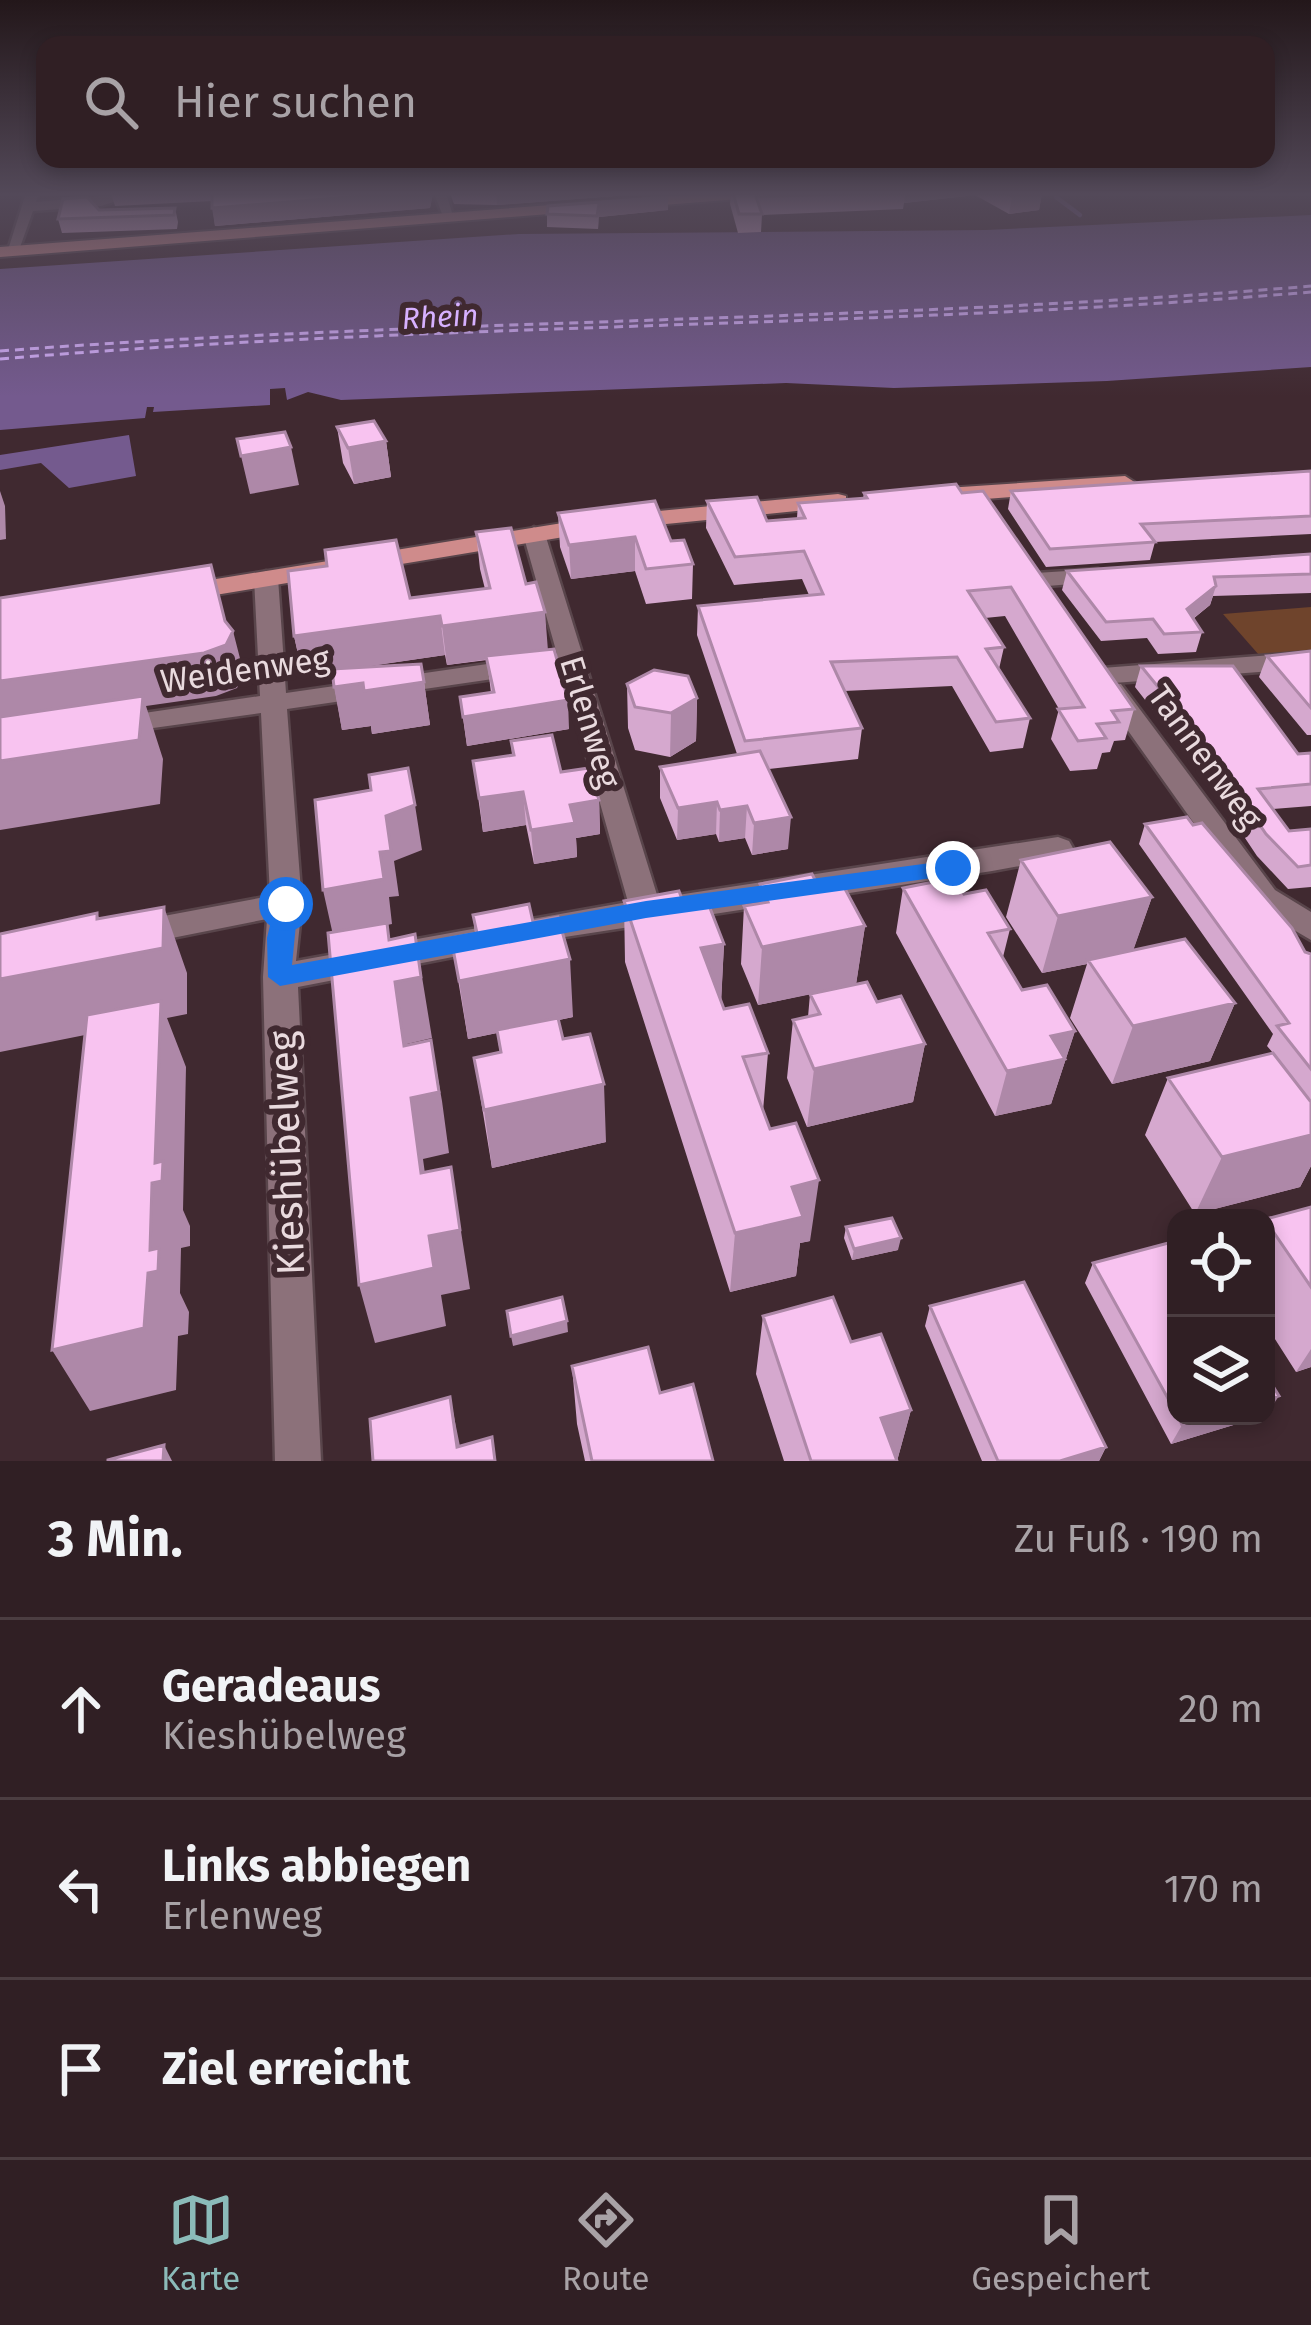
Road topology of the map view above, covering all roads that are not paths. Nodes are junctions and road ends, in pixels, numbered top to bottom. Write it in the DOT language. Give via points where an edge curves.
graph roads {
  1 [pos="1161,481"];
  2 [pos="930,495"];
  3 [pos="862,499"];
  4 [pos="534,534"];
  5 [pos="1128,574"];
  6 [pos="266,578"];
  7 [pos="1037,581"];
  8 [pos="148,598"];
  9 [pos="571,660"];
  10 [pos="1311,660"];
  11 [pos="270,702"];
  12 [pos="90,729"];
  13 [pos="1058,848"];
  14 [pos="286,904"];
  15 [pos="646,909"];
  16 [pos="110,938"];
  17 [pos="1310,938"];
  18 [pos="280,977"];
  19 [pos="298,1461"];
  1 -- 2 [label="main road" via="983,504"];
  3 -- 4 [label="main road"];
  4 -- 6 [label="main road"];
  4 -- 9 [label="street, Erlenweg"];
  5 -- 7 [label="street"];
  6 -- 8 [label="main road"];
  6 -- 11 [label="street, Kieshübelweg"];
  9 -- 11 [label="street, Weidenweg"];
  9 -- 15 [label="street, Erlenweg"];
  10 -- 17 [label="street, Tannenweg" via="1095,667 1264,898"];
  11 -- 12 [label="street, Weidenweg"];
  11 -- 14 [label="street, Kieshübelweg"];
  13 -- 15 [label="street" via="897,878"];
  14 -- 16 [label="street"];
  14 -- 18 [label="street, Kieshübelweg"];
  15 -- 18 [label="street"];
  18 -- 19 [label="street, Kieshübelweg"];
}
